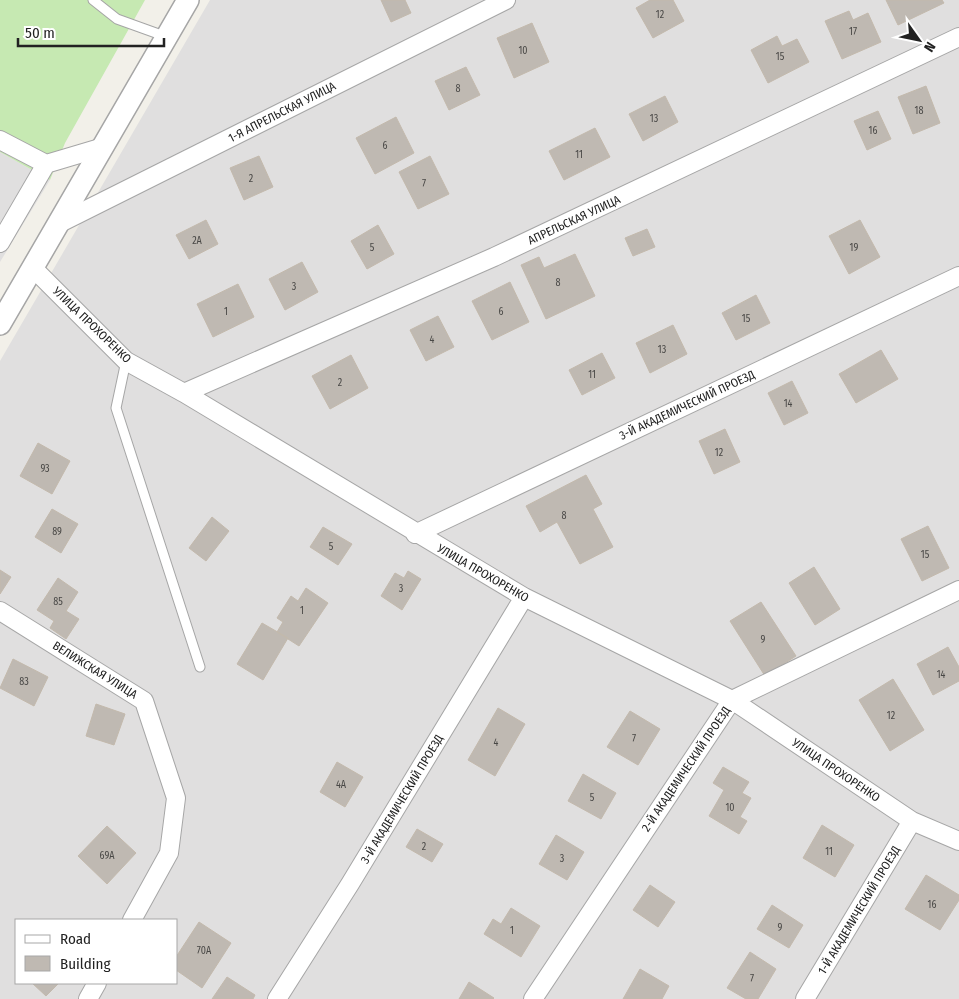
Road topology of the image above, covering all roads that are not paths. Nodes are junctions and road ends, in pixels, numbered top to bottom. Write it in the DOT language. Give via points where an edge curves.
graph roads {
  1 [pos="93,0"];
  2 [pos="188,0"];
  3 [pos="506,0"];
  4 [pos="167,37"];
  5 [pos="959,37"];
  6 [pos="0,140"];
  7 [pos="103,147"];
  8 [pos="46,164"];
  9 [pos="58,224"];
  10 [pos="0,243"];
  11 [pos="33,268"];
  12 [pos="959,276"];
  13 [pos="0,324"];
  14 [pos="126,361"];
  15 [pos="184,393"];
  16 [pos="415,534"];
  17 [pos="959,590"];
  18 [pos="524,597"];
  19 [pos="0,611"];
  20 [pos="200,667"];
  21 [pos="732,700"];
  22 [pos="912,821"];
  23 [pos="959,841"];
  24 [pos="133,919"];
  25 [pos="96,984"];
  26 [pos="88,999"];
  27 [pos="277,999"];
  28 [pos="533,999"];
  29 [pos="805,999"];
  1 -- 4 [label="lane" via="117,19"];
  2 -- 4 [label="street"];
  3 -- 9 [label="street, 1-Я АПРЕЛЬСКАЯ УЛИЦА"];
  4 -- 7 [label="street"];
  5 -- 15 [label="street, АПРЕЛЬСКАЯ УЛИЦА" via="494,258"];
  6 -- 8 [label="street"];
  7 -- 8 [label="street"];
  7 -- 9 [label="street"];
  8 -- 10 [label="street"];
  9 -- 11 [label="street"];
  11 -- 13 [label="street"];
  11 -- 14 [label="street, УЛИЦА ПРОХОРЕНКО"];
  12 -- 16 [label="street, 3-Й АКАДЕМИЧЕСКИЙ ПРОЕЗД"];
  14 -- 15 [label="street, УЛИЦА ПРОХОРЕНКО"];
  14 -- 20 [label="lane" via="116,408"];
  15 -- 16 [label="street, УЛИЦА ПРОХОРЕНКО"];
  16 -- 18 [label="street, УЛИЦА ПРОХОРЕНКО"];
  17 -- 21 [label="street, 2-Й АКАДЕМИЧЕСКИЙ ПРОЕЗД"];
  18 -- 21 [label="street, УЛИЦА ПРОХОРЕНКО"];
  18 -- 27 [label="street, 3-Й АКАДЕМИЧЕСКИЙ ПРОЕЗД"];
  19 -- 24 [label="street, ВЕЛИЖСКАЯ УЛИЦА" via="144,701 176,798 170,853"];
  21 -- 22 [label="street, УЛИЦА ПРОХОРЕНКО"];
  21 -- 28 [label="street, 2-Й АКАДЕМИЧЕСКИЙ ПРОЕЗД"];
  22 -- 23 [label="street, УЛИЦА ПРОХОРЕНКО"];
  22 -- 29 [label="street, 1-Й АКАДЕМИЧЕСКИЙ ПРОЕЗД"];
  25 -- 26 [label="street"];
}
